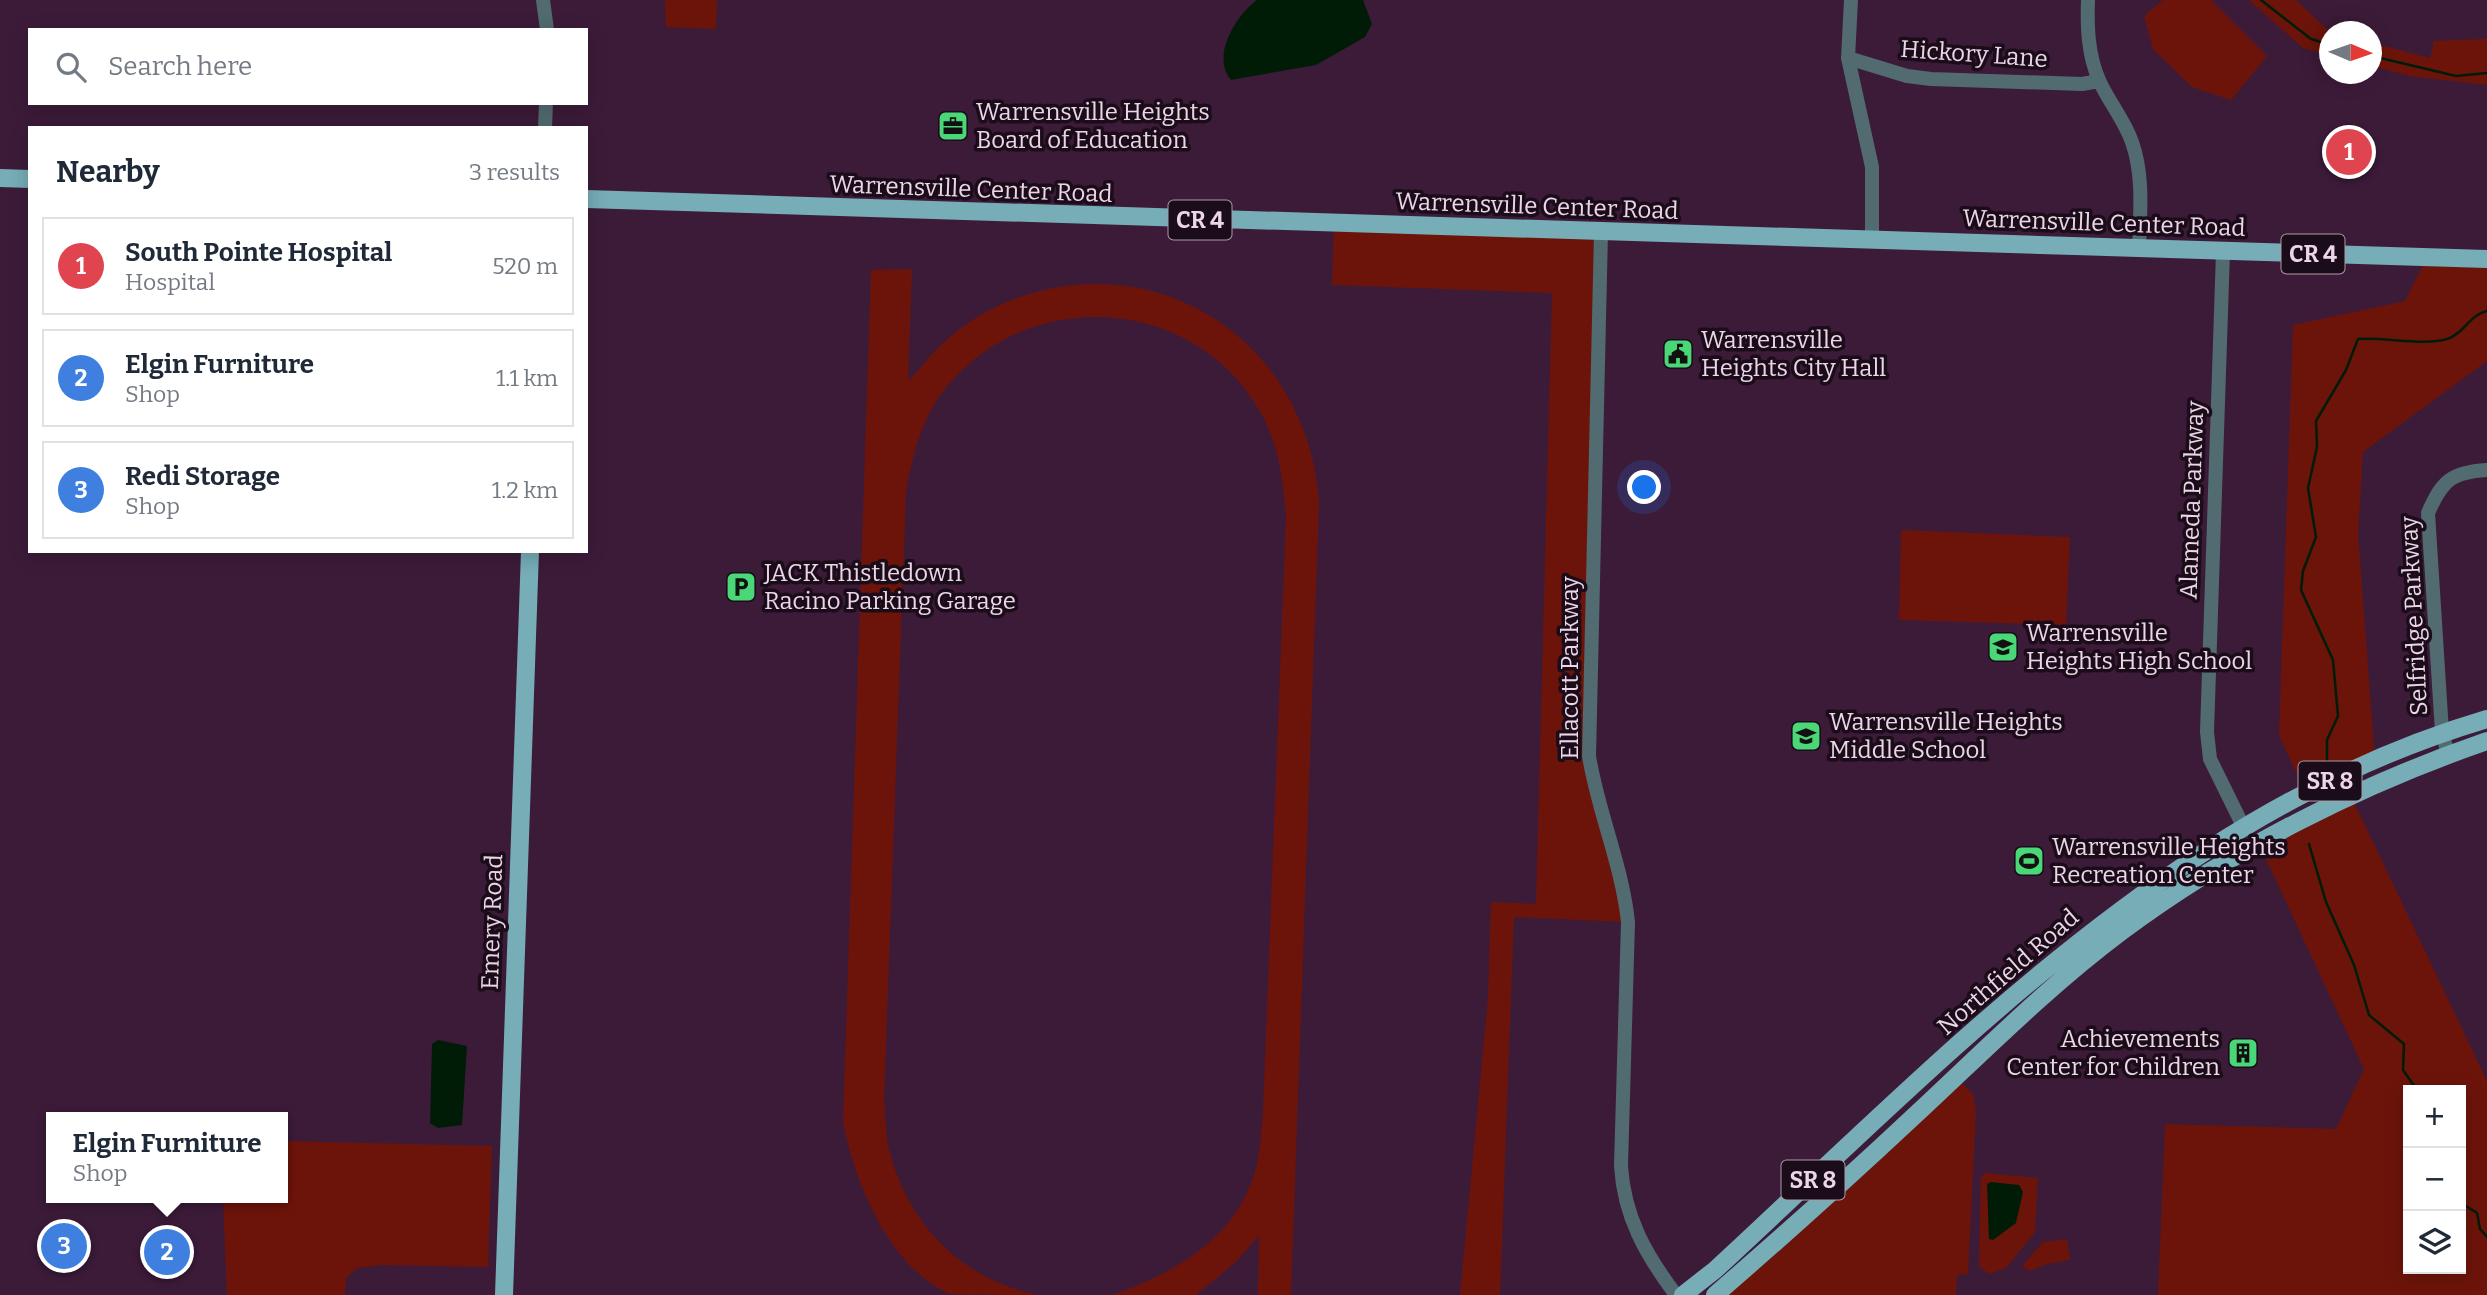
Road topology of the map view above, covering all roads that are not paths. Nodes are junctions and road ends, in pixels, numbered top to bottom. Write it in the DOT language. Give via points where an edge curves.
graph roads {
  1 [pos="543,0"];
  2 [pos="1851,0"];
  3 [pos="2088,0"];
  4 [pos="547,28"];
  5 [pos="1848,58"];
  6 [pos="2099,81"];
  7 [pos="546,105"];
  8 [pos="545,126"];
  9 [pos="0,178"];
  10 [pos="28,179"];
  11 [pos="588,199"];
  12 [pos="1601,232"];
  13 [pos="1872,241"];
  14 [pos="2139,249"];
  15 [pos="2223,252"];
  16 [pos="2487,259"];
  17 [pos="2487,470"];
  18 [pos="530,553"];
  19 [pos="2487,719"];
  20 [pos="2442,732"];
  21 [pos="2487,741"];
  22 [pos="2448,754"];
  23 [pos="2243,826"];
  24 [pos="503,1295"];
  25 [pos="1676,1295"];
  26 [pos="1682,1295"];
  27 [pos="1715,1295"];
  1 -- 4 [label="street"];
  2 -- 5 [label="street"];
  3 -- 6 [label="street" via="2089,46"];
  5 -- 6 [label="street, Hickory Lane" via="1931,79"];
  5 -- 13 [label="street" via="1872,167"];
  6 -- 14 [label="street" via="2124,122 2138,162"];
  7 -- 8 [label="street"];
  9 -- 10 [label="main road"];
  11 -- 12 [label="main road, Warrensville Center Road / CR 4"];
  12 -- 13 [label="main road, Warrensville Center Road / CR 4"];
  12 -- 25 [label="street, Ellacott Parkway" via="1589,756 1628,922 1622,1179 1637,1236"];
  13 -- 14 [label="main road, Warrensville Center Road / CR 4"];
  14 -- 15 [label="main road, Warrensville Center Road / CR 4"];
  15 -- 16 [label="main road, Warrensville Center Road / CR 4"];
  15 -- 23 [label="street, Alameda Parkway" via="2207,732 2210,760"];
  17 -- 20 [label="street, Selfridge Parkway" via="2467,471 2441,484 2428,513"];
  18 -- 24 [label="main road, Emery Road"];
  19 -- 20 [label="main road, Northfield Road / SR 8"];
  20 -- 22 [label="street, Selfridge Parkway"];
  20 -- 23 [label="main road, Northfield Road / SR 8" via="2327,782"];
  21 -- 22 [label="main road, Northfield Road / SR 8"];
  22 -- 27 [label="main road, Northfield Road / SR 8" via="2278,833 2122,931 1999,1035"];
  23 -- 26 [label="main road, Northfield Road / SR 8" via="2117,910 2035,976"];
}
